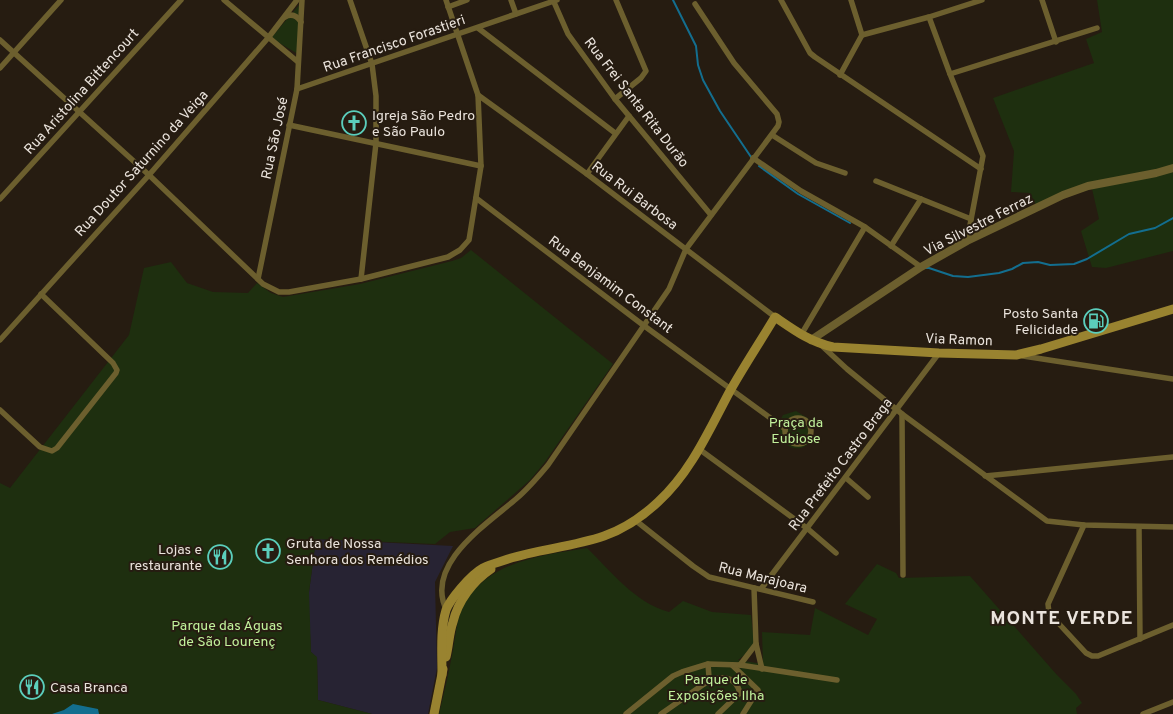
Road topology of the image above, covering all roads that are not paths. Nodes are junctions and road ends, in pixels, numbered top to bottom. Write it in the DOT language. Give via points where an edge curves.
graph roads {
  1 [pos="61,0"];
  2 [pos="181,0"];
  3 [pos="224,0"];
  4 [pos="297,0"];
  5 [pos="302,0"];
  6 [pos="350,0"];
  7 [pos="446,0"];
  8 [pos="467,0"];
  9 [pos="511,0"];
  10 [pos="554,0"];
  11 [pos="616,0"];
  12 [pos="781,0"];
  13 [pos="851,0"];
  14 [pos="982,0"];
  15 [pos="1042,0"];
  16 [pos="695,4"];
  17 [pos="448,7"];
  18 [pos="516,14"];
  19 [pos="285,16"];
  20 [pos="929,17"];
  21 [pos="301,22"];
  22 [pos="478,28"];
  23 [pos="1097,28"];
  24 [pos="458,34"];
  25 [pos="862,34"];
  26 [pos="268,38"];
  27 [pos="0,40"];
  28 [pos="1056,42"];
  29 [pos="14,53"];
  30 [pos="298,62"];
  31 [pos="372,64"];
  32 [pos="0,68"];
  33 [pos="950,74"];
  34 [pos="840,75"];
  35 [pos="297,89"];
  36 [pos="478,95"];
  37 [pos="615,99"];
  38 [pos="80,111"];
  39 [pos="629,116"];
  40 [pos="289,125"];
  41 [pos="615,133"];
  42 [pos="772,135"];
  43 [pos="376,143"];
  44 [pos="753,158"];
  45 [pos="481,166"];
  46 [pos="1173,168"];
  47 [pos="981,169"];
  48 [pos="845,173"];
  49 [pos="587,174"];
  50 [pos="149,175"];
  51 [pos="876,181"];
  52 [pos="476,198"];
  53 [pos="0,199"];
  54 [pos="921,199"];
  55 [pos="711,215"];
  56 [pos="971,219"];
  57 [pos="865,227"];
  58 [pos="967,241"];
  59 [pos="891,246"];
  60 [pos="686,249"];
  61 [pos="921,267"];
  62 [pos="258,279"];
  63 [pos="360,279"];
  64 [pos="41,294"];
  65 [pos="1173,309"];
  66 [pos="775,317"];
  67 [pos="643,325"];
  68 [pos="801,335"];
  69 [pos="0,340"];
  70 [pos="811,340"];
  71 [pos="820,344"];
  72 [pos="939,353"];
  73 [pos="1016,354"];
  74 [pos="1173,379"];
  75 [pos="731,390"];
  76 [pos="897,409"];
  77 [pos="0,410"];
  78 [pos="902,414"];
  79 [pos="784,428"];
  80 [pos="699,449"];
  81 [pos="1173,457"];
  82 [pos="985,476"];
  83 [pos="846,478"];
  84 [pos="868,496"];
  85 [pos="635,520"];
  86 [pos="1084,525"];
  87 [pos="1139,527"];
  88 [pos="1173,528"];
  89 [pos="808,529"];
  90 [pos="836,553"];
  91 [pos="509,559"];
  92 [pos="904,574"];
  93 [pos="754,588"];
  94 [pos="761,589"];
  95 [pos="813,602"];
  96 [pos="446,610"];
  97 [pos="452,622"];
  98 [pos="1173,626"];
  99 [pos="1140,639"];
  100 [pos="756,644"];
  101 [pos="708,664"];
  102 [pos="732,664"];
  103 [pos="740,665"];
  104 [pos="762,669"];
  105 [pos="442,675"];
  106 [pos="837,680"];
  107 [pos="704,684"];
  108 [pos="1173,702"];
  109 [pos="434,714"];
  110 [pos="626,714"];
  111 [pos="661,714"];
  112 [pos="718,714"];
  113 [pos="743,714"];
  114 [pos="1143,714"];
  1 -- 29 [label="street"];
  2 -- 38 [label="street, Rua Aristolina Bittencourt"];
  3 -- 26 [label="street"];
  4 -- 19 [label="street, Rua Doutor Saturnino da Veiga"];
  5 -- 21 [label="street, Rua São José"];
  6 -- 31 [label="street"];
  7 -- 17 [label="street"];
  8 -- 17 [label="street"];
  9 -- 18 [label="street"];
  10 -- 18 [label="street, Rua Francisco Forastieri"];
  10 -- 37 [label="street, Rua Frei Santa Rita Durão" via="568,34"];
  11 -- 37 [label="street" via="646,68 641,78"];
  12 -- 34 [label="street" via="810,53"];
  13 -- 25 [label="street"];
  14 -- 20 [label="street"];
  15 -- 28 [label="street"];
  16 -- 42 [label="street" via="734,63 777,114 779,122"];
  17 -- 24 [label="street"];
  18 -- 22 [label="street, Rua Francisco Forastieri"];
  19 -- 21 [label="street" via="296,16"];
  19 -- 26 [label="street, Rua Doutor Saturnino da Veiga"];
  20 -- 25 [label="street"];
  20 -- 33 [label="street"];
  21 -- 30 [label="street, Rua São José"];
  22 -- 24 [label="street, Rua Francisco Forastieri"];
  22 -- 41 [label="street"];
  23 -- 28 [label="street"];
  24 -- 31 [label="street, Rua Francisco Forastieri"];
  24 -- 36 [label="street"];
  25 -- 34 [label="street"];
  26 -- 30 [label="street"];
  26 -- 50 [label="street, Rua Doutor Saturnino da Veiga"];
  27 -- 29 [label="street"];
  28 -- 33 [label="street"];
  29 -- 32 [label="street"];
  29 -- 38 [label="street"];
  30 -- 35 [label="street, Rua São José"];
  31 -- 35 [label="street, Rua Francisco Forastieri"];
  31 -- 43 [label="street"];
  33 -- 47 [label="street" via="982,151"];
  34 -- 47 [label="street"];
  35 -- 40 [label="street, Rua São José"];
  36 -- 45 [label="street"];
  36 -- 49 [label="street, Rua Rui Barbosa"];
  37 -- 39 [label="street, Rua Frei Santa Rita Durão"];
  38 -- 50 [label="street"];
  38 -- 53 [label="street, Rua Aristolina Bittencourt"];
  39 -- 41 [label="street"];
  39 -- 55 [label="street, Rua Frei Santa Rita Durão"];
  40 -- 43 [label="street"];
  40 -- 62 [label="street, Rua São José"];
  41 -- 49 [label="street"];
  42 -- 44 [label="street"];
  42 -- 48 [label="street" via="816,163"];
  43 -- 45 [label="street"];
  43 -- 63 [label="street"];
  44 -- 55 [label="street"];
  44 -- 57 [label="street" via="801,191"];
  45 -- 52 [label="street"];
  46 -- 58 [label="street, Via Silvestre Ferraz" via="1088,186"];
  47 -- 56 [label="street"];
  49 -- 60 [label="street, Rua Rui Barbosa"];
  50 -- 62 [label="street"];
  50 -- 64 [label="street, Rua Doutor Saturnino da Veiga"];
  51 -- 54 [label="street"];
  52 -- 63 [label="street" via="469,240 460,250 448,257"];
  52 -- 67 [label="street, Rua Benjamim Constant"];
  54 -- 56 [label="street"];
  54 -- 59 [label="street"];
  55 -- 60 [label="street"];
  56 -- 58 [label="street"];
  57 -- 59 [label="street"];
  57 -- 68 [label="street"];
  58 -- 61 [label="street, Via Silvestre Ferraz"];
  59 -- 61 [label="street"];
  60 -- 66 [label="street, Rua Rui Barbosa"];
  60 -- 67 [label="street" via="669,288"];
  61 -- 70 [label="street, Via Silvestre Ferraz"];
  62 -- 63 [label="street" via="279,292"];
  64 -- 69 [label="street, Rua Doutor Saturnino da Veiga"];
  64 -- 77 [label="street" via="113,363 117,370 115,377 52,451 40,447"];
  65 -- 73 [label="main road, Via Ramon"];
  66 -- 68 [label="main road, Via Ramon"];
  66 -- 75 [label="main road"];
  67 -- 75 [label="street, Rua Benjamim Constant"];
  67 -- 96 [label="street" via="538,477 475,533 454,557 446,569 441,588"];
  68 -- 70 [label="main road, Via Ramon"];
  70 -- 71 [label="main road, Via Ramon"];
  71 -- 72 [label="main road, Via Ramon" via="850,349"];
  71 -- 76 [label="street"];
  72 -- 73 [label="main road, Via Ramon"];
  72 -- 76 [label="street, Rua Prefeito Castro Braga"];
  73 -- 74 [label="street"];
  75 -- 79 [label="street, Rua Benjamim Constant"];
  75 -- 80 [label="main road"];
  76 -- 78 [label="street"];
  76 -- 83 [label="street, Rua Prefeito Castro Braga"];
  78 -- 82 [label="street"];
  78 -- 92 [label="street"];
  79 -- 79 [label="street" via="789,441 796,444 808,439 811,433 806,420 800,418 793,418"];
  80 -- 85 [label="main road" via="670,490"];
  80 -- 89 [label="street"];
  81 -- 82 [label="street"];
  82 -- 86 [label="street" via="1043,519 1052,523"];
  83 -- 84 [label="street"];
  83 -- 89 [label="street, Rua Prefeito Castro Braga"];
  85 -- 91 [label="main road" via="595,539"];
  85 -- 93 [label="street, Rua Marajoara" via="702,573"];
  86 -- 87 [label="street"];
  86 -- 99 [label="street" via="1048,604 1049,613 1092,656"];
  87 -- 88 [label="street"];
  87 -- 99 [label="street"];
  89 -- 90 [label="street"];
  89 -- 94 [label="street, Rua Prefeito Castro Braga"];
  91 -- 96 [label="main road" via="489,565 473,575"];
  91 -- 97 [label="main road" via="486,573 470,589"];
  93 -- 94 [label="street, Rua Marajoara"];
  93 -- 100 [label="street"];
  94 -- 95 [label="street, Rua Marajoara"];
  96 -- 97 [label="street"];
  96 -- 105 [label="main road"];
  97 -- 105 [label="main road"];
  98 -- 99 [label="street"];
  100 -- 103 [label="street"];
  100 -- 104 [label="street"];
  101 -- 102 [label="street"];
  101 -- 107 [label="street" via="709,677"];
  101 -- 110 [label="street" via="673,676"];
  102 -- 103 [label="street"];
  102 -- 113 [label="street" via="758,690"];
  103 -- 104 [label="street"];
  104 -- 106 [label="street"];
  105 -- 109 [label="main road"];
  107 -- 111 [label="street"];
  107 -- 112 [label="street" via="714,678 724,678 730,679 739,689 737,697"];
  108 -- 114 [label="street"];
}
